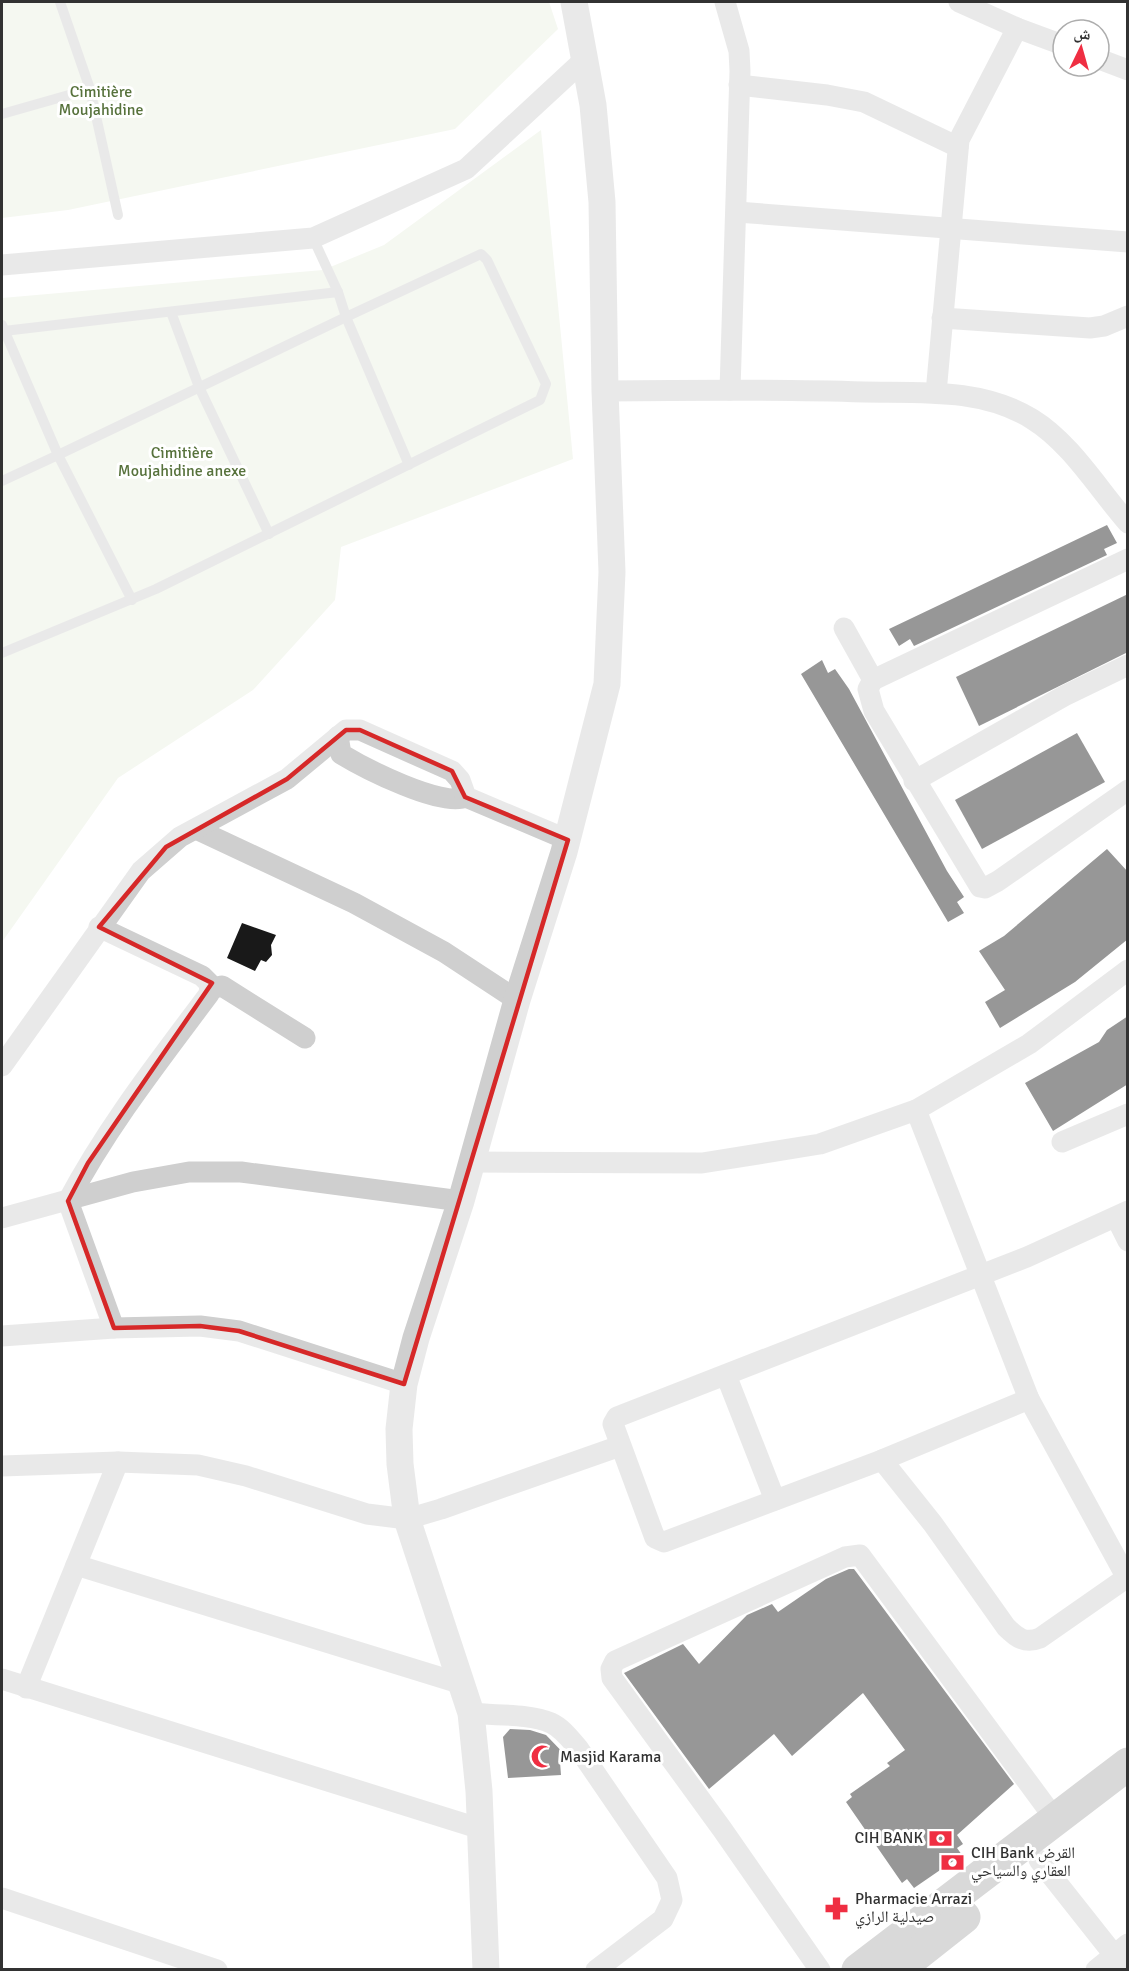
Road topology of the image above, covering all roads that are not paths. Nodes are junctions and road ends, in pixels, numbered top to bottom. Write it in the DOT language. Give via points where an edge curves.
graph roads {
  1 [pos="60,2"];
  2 [pos="574,2"];
  3 [pos="725,2"];
  4 [pos="959,2"];
  5 [pos="1017,28"];
  6 [pos="1051,41"];
  7 [pos="585,59"];
  8 [pos="1111,64"];
  9 [pos="1128,70"];
  10 [pos="739,85"];
  11 [pos="90,89"];
  12 [pos="2,114"];
  13 [pos="958,147"];
  14 [pos="737,212"];
  15 [pos="118,215"];
  16 [pos="949,228"];
  17 [pos="313,238"];
  18 [pos="1128,242"];
  19 [pos="2,265"];
  20 [pos="338,292"];
  21 [pos="171,312"];
  22 [pos="1128,316"];
  23 [pos="346,317"];
  24 [pos="942,318"];
  25 [pos="3,328"];
  26 [pos="199,387"];
  27 [pos="730,390"];
  28 [pos="605,392"];
  29 [pos="936,393"];
  30 [pos="58,455"];
  31 [pos="409,465"];
  32 [pos="2,481"];
  33 [pos="1128,523"];
  34 [pos="269,534"];
  35 [pos="1128,559"];
  36 [pos="132,600"];
  37 [pos="844,628"];
  38 [pos="2,653"];
  39 [pos="1128,665"];
  40 [pos="873,680"];
  41 [pos="338,736"];
  42 [pos="914,781"];
  43 [pos="1128,790"];
  44 [pos="466,797"];
  45 [pos="196,829"];
  46 [pos="568,840"];
  47 [pos="99,927"];
  48 [pos="1128,970"];
  49 [pos="210,989"];
  50 [pos="517,1000"];
  51 [pos="305,1038"];
  52 [pos="2,1066"];
  53 [pos="916,1110"];
  54 [pos="1128,1114"];
  55 [pos="1062,1142"];
  56 [pos="472,1162"];
  57 [pos="68,1201"];
  58 [pos="461,1201"];
  59 [pos="1122,1214"];
  60 [pos="2,1218"];
  61 [pos="1128,1241"];
  62 [pos="981,1275"];
  63 [pos="114,1328"];
  64 [pos="2,1336"];
  65 [pos="726,1375"];
  66 [pos="404,1384"];
  67 [pos="1029,1399"];
  68 [pos="620,1446"];
  69 [pos="882,1460"];
  70 [pos="118,1462"];
  71 [pos="2,1466"];
  72 [pos="775,1500"];
  73 [pos="407,1518"];
  74 [pos="76,1565"];
  75 [pos="1127,1579"];
  76 [pos="2,1679"];
  77 [pos="462,1684"];
  78 [pos="26,1688"];
  79 [pos="471,1713"];
  80 [pos="1128,1764"];
  81 [pos="1128,1792"];
  82 [pos="1055,1819"];
  83 [pos="481,1829"];
  84 [pos="1039,1860"];
  85 [pos="2,1898"];
  86 [pos="1123,1956"];
  87 [pos="217,1970"];
  88 [pos="486,1970"];
  89 [pos="596,1970"];
  90 [pos="820,1970"];
  91 [pos="858,1970"];
  92 [pos="897,1970"];
  93 [pos="1096,1970"];
  1 -- 11 [label="lane"];
  2 -- 7 [label="street"];
  3 -- 10 [label="street" via="739,51"];
  4 -- 5 [label="street"];
  5 -- 6 [label="street"];
  5 -- 13 [label="street" via="964,128"];
  7 -- 17 [label="street" via="466,169"];
  7 -- 28 [label="street" via="600,171"];
  8 -- 9 [label="street"];
  10 -- 13 [label="street" via="864,102"];
  10 -- 14 [label="street"];
  11 -- 12 [label="lane"];
  11 -- 15 [label="lane"];
  13 -- 16 [label="street"];
  14 -- 16 [label="street"];
  14 -- 27 [label="street"];
  16 -- 18 [label="street"];
  16 -- 24 [label="street"];
  17 -- 19 [label="street"];
  17 -- 20 [label="lane"];
  20 -- 21 [label="lane"];
  20 -- 23 [label="lane"];
  21 -- 25 [label="lane"];
  21 -- 26 [label="lane"];
  22 -- 24 [label="street" via="1090,328"];
  23 -- 26 [label="lane"];
  23 -- 31 [label="lane"];
  23 -- 31 [label="lane" via="481,254 546,384 540,400"];
  24 -- 29 [label="street"];
  25 -- 30 [label="lane"];
  26 -- 30 [label="lane"];
  26 -- 34 [label="lane"];
  27 -- 28 [label="street"];
  27 -- 29 [label="street"];
  28 -- 46 [label="street" via="612,572 610,656 600,717"];
  29 -- 33 [label="street" via="997,403 1034,420 1073,457"];
  30 -- 32 [label="lane"];
  30 -- 36 [label="lane"];
  31 -- 34 [label="lane"];
  34 -- 36 [label="lane"];
  35 -- 40 [label="street"];
  36 -- 38 [label="lane"];
  37 -- 40 [label="street"];
  39 -- 42 [label="street" via="1064,696"];
  40 -- 42 [label="street" via="868,689 874,711"];
  41 -- 44 [label="street" via="341,754 370,770 444,800"];
  41 -- 44 [label="street" via="345,730 360,730 452,771"];
  41 -- 45 [label="street" via="286,779"];
  42 -- 43 [label="street" via="978,886 985,888"];
  44 -- 46 [label="street"];
  45 -- 47 [label="street" via="166,847 141,871"];
  45 -- 50 [label="street" via="354,903 444,952"];
  46 -- 50 [label="street"];
  47 -- 49 [label="street" via="202,976"];
  47 -- 52 [label="street"];
  48 -- 53 [label="street" via="1029,1044"];
  49 -- 51 [label="street" via="222,986"];
  49 -- 57 [label="street" via="128,1103"];
  50 -- 56 [label="street"];
  53 -- 56 [label="street" via="820,1144 702,1163"];
  53 -- 62 [label="street"];
  54 -- 55 [label="street"];
  56 -- 58 [label="street"];
  57 -- 58 [label="street" via="133,1182 189,1172 241,1172"];
  57 -- 60 [label="street"];
  57 -- 63 [label="street"];
  58 -- 66 [label="street"];
  59 -- 61 [label="street"];
  59 -- 62 [label="street"];
  62 -- 65 [label="street"];
  62 -- 67 [label="street"];
  63 -- 64 [label="street"];
  63 -- 66 [label="street" via="200,1326 239,1331"];
  65 -- 68 [label="street" via="617,1417 613,1424"];
  65 -- 72 [label="street"];
  66 -- 73 [label="street" via="399,1453"];
  67 -- 69 [label="street"];
  67 -- 75 [label="street"];
  68 -- 72 [label="street" via="655,1538 660,1542"];
  68 -- 73 [label="street"];
  69 -- 72 [label="street"];
  69 -- 75 [label="street" via="1006,1627 1019,1639 1040,1638"];
  70 -- 71 [label="street"];
  70 -- 73 [label="street" via="222,1469 356,1511"];
  70 -- 74 [label="street"];
  73 -- 77 [label="street"];
  74 -- 77 [label="street"];
  74 -- 78 [label="street"];
  76 -- 78 [label="street"];
  77 -- 79 [label="street"];
  78 -- 83 [label="street"];
  79 -- 83 [label="street"];
  79 -- 89 [label="street" via="538,1720 564,1731 667,1878 673,1894 663,1919"];
  80 -- 82 [label="main road"];
  81 -- 84 [label="main road"];
  82 -- 90 [label="street" via="860,1555 845,1557 615,1661 612,1678"];
  82 -- 91 [label="main road"];
  83 -- 88 [label="street"];
  84 -- 86 [label="street"];
  84 -- 92 [label="main road"];
  85 -- 87 [label="street"];
  86 -- 93 [label="street"];
}
